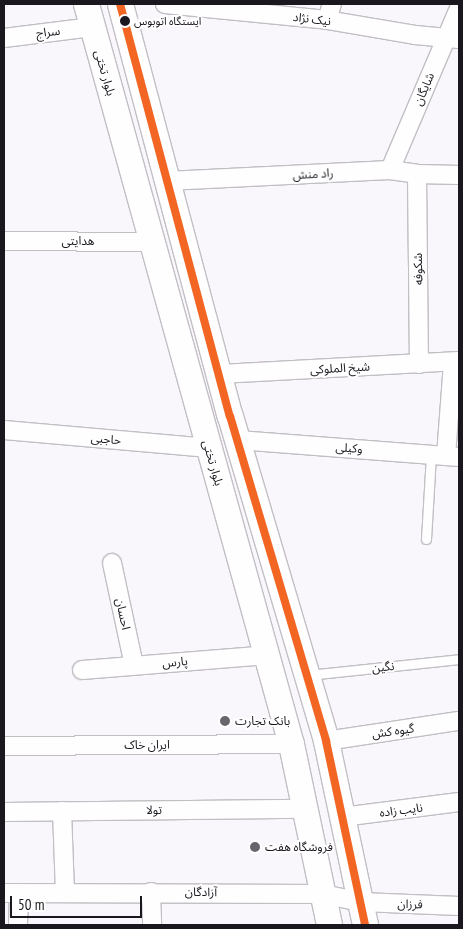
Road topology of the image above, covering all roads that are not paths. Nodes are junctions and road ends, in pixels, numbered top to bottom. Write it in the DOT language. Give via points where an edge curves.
graph roads {
  1 [pos="120,4"];
  2 [pos="165,4"];
  3 [pos="459,8"];
  4 [pos="329,12"];
  5 [pos="89,15"];
  6 [pos="4,38"];
  7 [pos="453,38"];
  8 [pos="390,170"];
  9 [pos="417,174"];
  10 [pos="459,175"];
  11 [pos="167,181"];
  12 [pos="4,242"];
  13 [pos="153,242"];
  14 [pos="456,361"];
  15 [pos="419,364"];
  16 [pos="220,374"];
  17 [pos="189,376"];
  18 [pos="4,430"];
  19 [pos="238,440"];
  20 [pos="208,448"];
  21 [pos="446,456"];
  22 [pos="426,539"];
  23 [pos="112,563"];
  24 [pos="267,655"];
  25 [pos="459,658"];
  26 [pos="134,666"];
  27 [pos="82,670"];
  28 [pos="306,675"];
  29 [pos="459,721"];
  30 [pos="326,741"];
  31 [pos="291,744"];
  32 [pos="4,746"];
  33 [pos="459,802"];
  34 [pos="305,809"];
  35 [pos="62,811"];
  36 [pos="4,812"];
  37 [pos="342,817"];
  38 [pos="65,892"];
  39 [pos="151,892"];
  40 [pos="11,893"];
  41 [pos="323,894"];
  42 [pos="459,906"];
  43 [pos="363,914"];
  44 [pos="18,925"];
  45 [pos="152,925"];
  46 [pos="329,925"];
  1 -- 11 [label="main road"];
  2 -- 4 [label="street, نیک نژاد"];
  3 -- 7 [label="street, شایگان"];
  4 -- 7 [label="street, نیک نژاد"];
  5 -- 6 [label="street, سراج"];
  5 -- 13 [label="main road, بلوار تختی"];
  7 -- 8 [label="street, شایگان"];
  8 -- 9 [label="street, راد منش"];
  8 -- 11 [label="street, راد منش"];
  9 -- 10 [label="street, راد منش"];
  9 -- 15 [label="street, شکوفه"];
  11 -- 16 [label="main road"];
  12 -- 13 [label="street, هدایتی"];
  13 -- 17 [label="main road, بلوار تختی"];
  14 -- 15 [label="street, شیخ الملوکی"];
  14 -- 21 [label="street"];
  15 -- 16 [label="street, شیخ الملوکی"];
  16 -- 17 [label="main road"];
  16 -- 19 [label="main road"];
  17 -- 20 [label="main road, بلوار تختی"];
  18 -- 20 [label="street, حاجبی"];
  19 -- 21 [label="street, وکیلی"];
  19 -- 28 [label="main road"];
  20 -- 24 [label="main road, بلوار تختی"];
  21 -- 22 [label="lane"];
  23 -- 26 [label="street, احسان"];
  24 -- 26 [label="street, پارس"];
  24 -- 31 [label="main road, بلوار تختی"];
  25 -- 28 [label="lane, نگین"];
  26 -- 27 [label="street, پارس"];
  28 -- 30 [label="main road"];
  29 -- 30 [label="street, گیوه کش"];
  30 -- 37 [label="main road"];
  31 -- 32 [label="street, ایران خاک"];
  31 -- 34 [label="main road, بلوار تختی"];
  33 -- 37 [label="street, نایب زاده"];
  34 -- 35 [label="street, تولا"];
  34 -- 41 [label="main road, بلوار تختی"];
  35 -- 36 [label="street, تولا"];
  35 -- 38 [label="street"];
  37 -- 43 [label="main road"];
  38 -- 39 [label="street, آزادگان"];
  38 -- 40 [label="street, آزادگان"];
  39 -- 41 [label="street, آزادگان"];
  39 -- 45 [label="street"];
  40 -- 44 [label="street, آزادگان"];
  41 -- 43 [label="street, آزادگان"];
  41 -- 46 [label="main road, بلوار تختی"];
  42 -- 43 [label="street, فرزان"];
}
